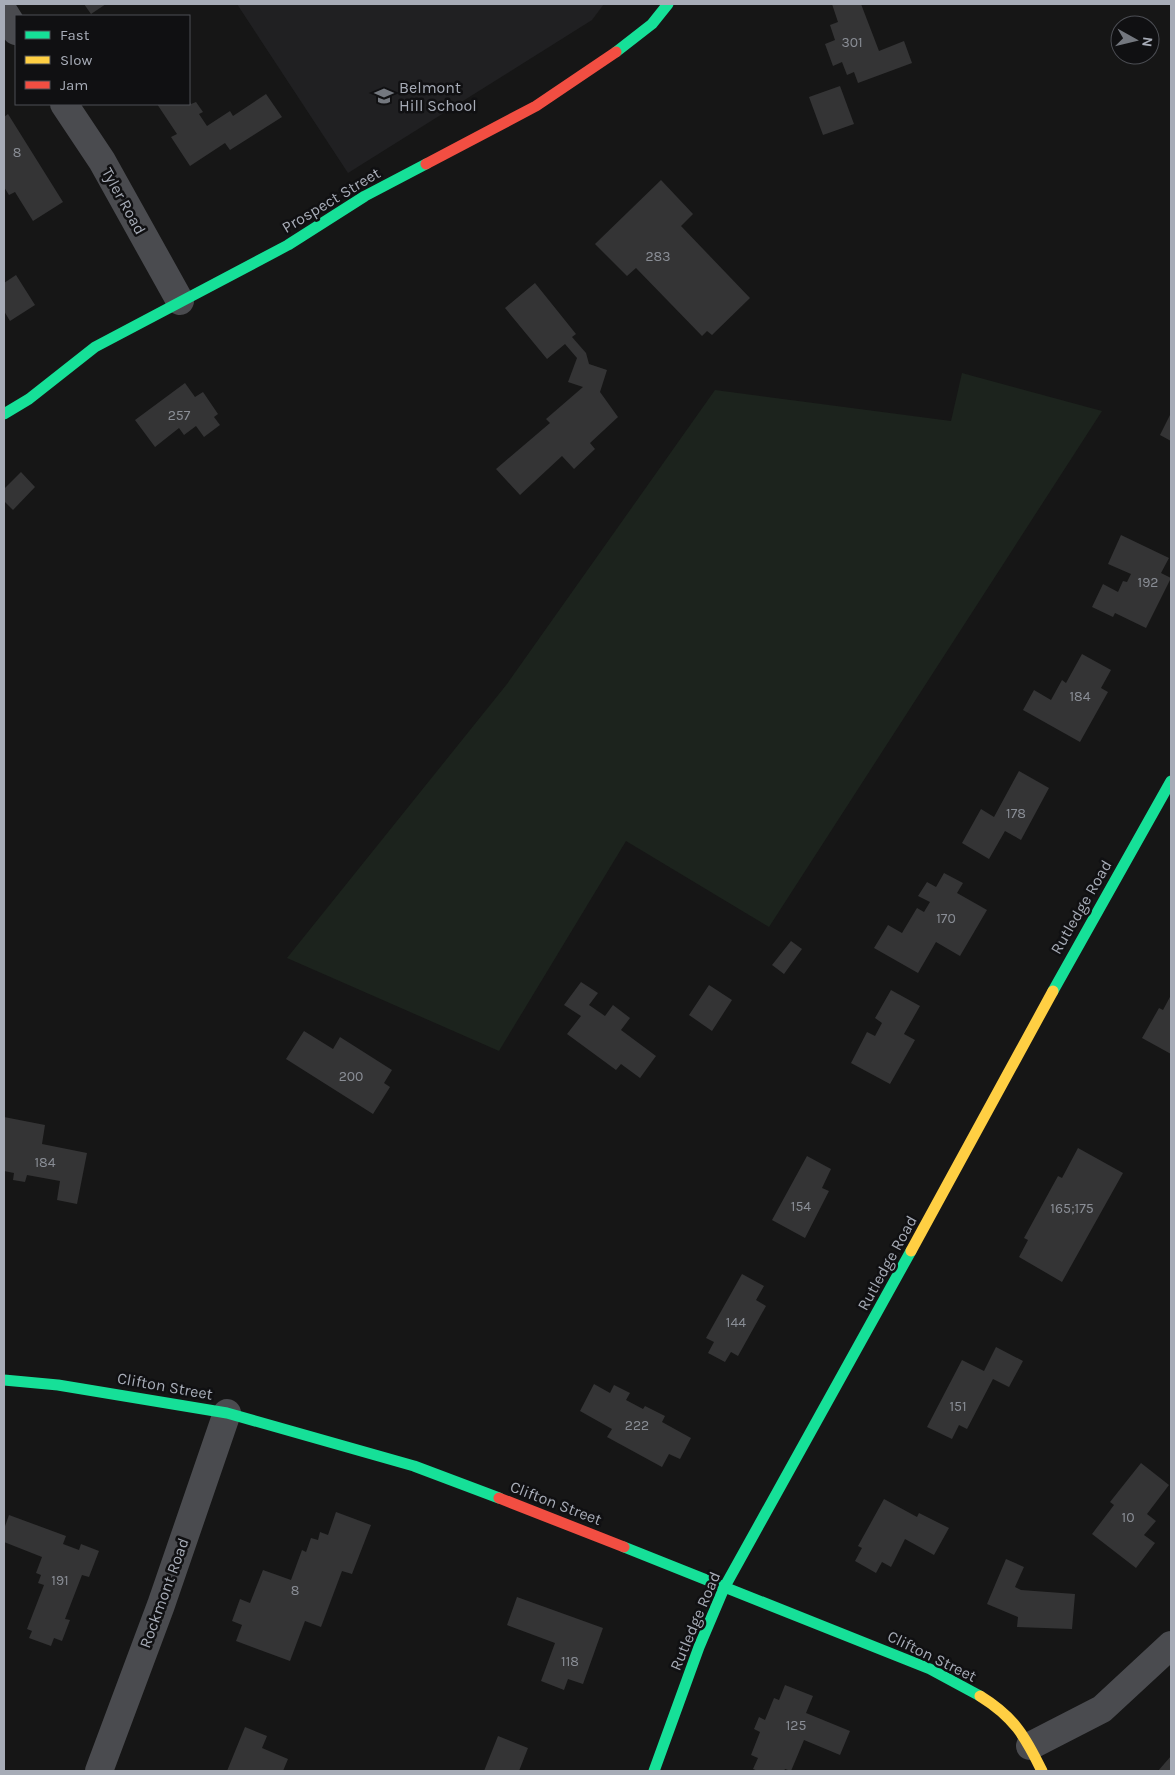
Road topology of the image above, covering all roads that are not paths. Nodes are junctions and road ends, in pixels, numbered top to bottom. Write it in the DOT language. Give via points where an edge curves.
graph roads {
  1 [pos="668,4"];
  2 [pos="4,12"];
  3 [pos="15,29"];
  4 [pos="65,105"];
  5 [pos="180,301"];
  6 [pos="4,414"];
  7 [pos="1171,781"];
  8 [pos="4,1380"];
  9 [pos="227,1413"];
  10 [pos="724,1588"];
  11 [pos="1171,1645"];
  12 [pos="1030,1746"];
  13 [pos="99,1771"];
  14 [pos="654,1771"];
  15 [pos="1042,1771"];
  1 -- 5 [label="street, Prospect Street" via="652,24 606,60 536,106 365,196 288,245"];
  2 -- 3 [label="street"];
  4 -- 5 [label="street, Tyler Road" via="102,161"];
  5 -- 6 [label="street, Prospect Street" via="95,347 29,399"];
  7 -- 10 [label="street, Rutledge Road"];
  8 -- 9 [label="street, Clifton Street" via="58,1385"];
  9 -- 10 [label="street, Clifton Street" via="414,1466"];
  9 -- 13 [label="street, Rockmont Road"];
  10 -- 12 [label="street, Clifton Street" via="930,1669 1009,1716"];
  10 -- 14 [label="street, Rutledge Road"];
  11 -- 12 [label="street" via="1102,1709"];
  12 -- 15 [label="street, Clifton Street"];
}
